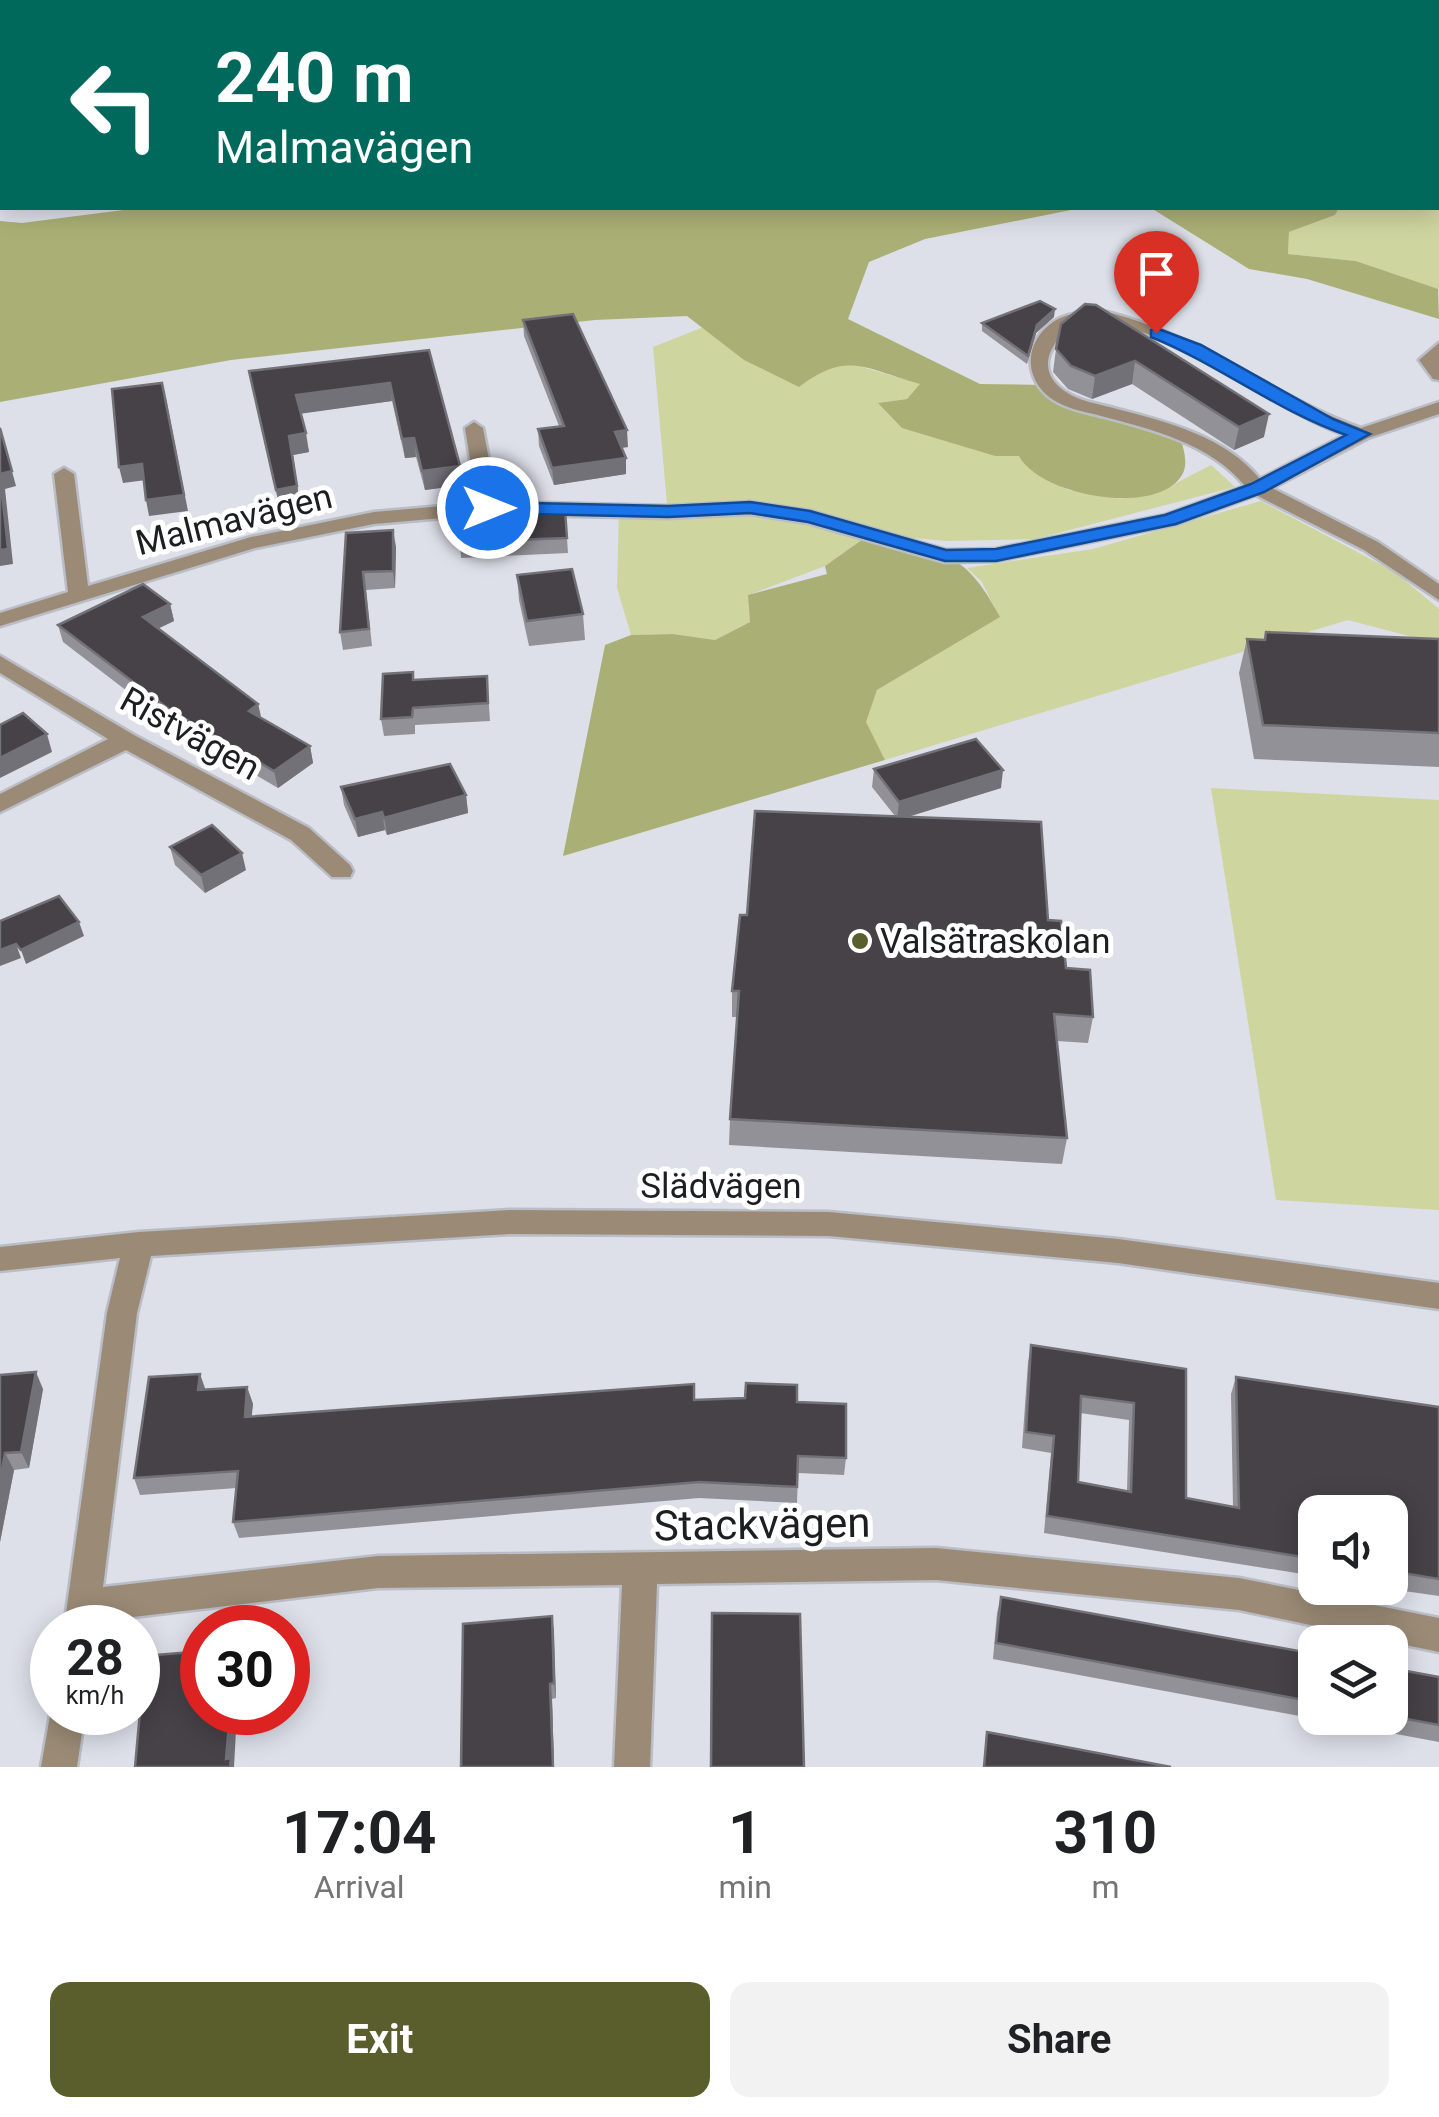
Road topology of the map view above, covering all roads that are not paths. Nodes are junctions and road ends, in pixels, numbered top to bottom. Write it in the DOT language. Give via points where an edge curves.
graph roads {
  1 [pos="1439,348"];
  2 [pos="1439,375"];
  3 [pos="1439,408"];
  4 [pos="474,428"];
  5 [pos="1361,434"];
  6 [pos="64,474"];
  7 [pos="1258,488"];
  8 [pos="488,508"];
  9 [pos="1439,594"];
  10 [pos="79,596"];
  11 [pos="0,620"];
  12 [pos="0,664"];
  13 [pos="126,740"];
  14 [pos="0,804"];
  15 [pos="342,872"];
  16 [pos="139,1244"];
  17 [pos="0,1259"];
  18 [pos="1439,1296"];
  19 [pos="640,1572"];
  20 [pos="84,1605"];
  21 [pos="160,1605"];
  22 [pos="1439,1635"];
  23 [pos="64,1735"];
  24 [pos="59,1767"];
  25 [pos="632,1767"];
  1 -- 2 [label="street" via="1428,360"];
  3 -- 5 [label="street, Malmavägen"];
  4 -- 8 [label="street"];
  5 -- 7 [label="street, Malmavägen"];
  5 -- 7 [label="street" via="1292,405 1195,349 1112,316 1062,322 1048,335 1038,366 1045,385 1064,399 1226,456"];
  6 -- 10 [label="street"];
  7 -- 8 [label="street, Malmavägen" via="1170,520 996,555 945,556 810,516 750,508"];
  7 -- 9 [label="street" via="1370,546"];
  8 -- 10 [label="street, Malmavägen" via="374,518 251,543"];
  10 -- 11 [label="street, Malmavägen"];
  12 -- 13 [label="street, Ristvägen"];
  13 -- 14 [label="street"];
  13 -- 15 [label="street, Ristvägen" via="300,834"];
  16 -- 17 [label="street, Slädvägen"];
  16 -- 18 [label="street, Slädvägen" via="510,1222 828,1224 1118,1251"];
  16 -- 20 [label="street" via="122,1313"];
  19 -- 21 [label="street, Stackvägen" via="378,1572"];
  19 -- 22 [label="street, Stackvägen" via="936,1564 1239,1594"];
  19 -- 25 [label="street"];
  23 -- 24 [label="street"];
}
